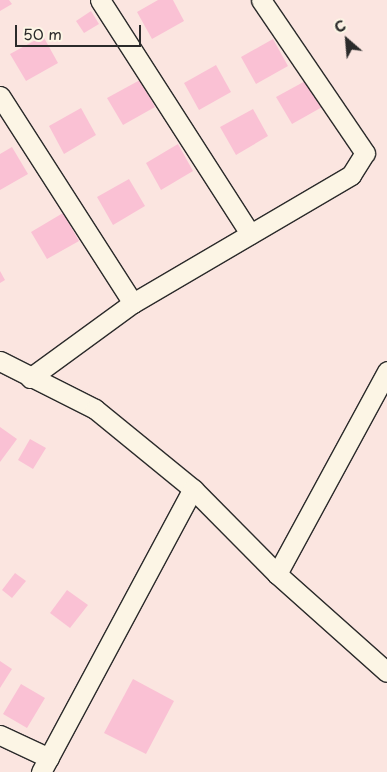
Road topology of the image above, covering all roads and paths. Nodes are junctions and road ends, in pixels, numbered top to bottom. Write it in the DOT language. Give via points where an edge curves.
graph roads {
  1 [pos="100,0"];
  2 [pos="261,0"];
  3 [pos="0,96"];
  4 [pos="250,234"];
  5 [pos="133,303"];
  6 [pos="0,361"];
  7 [pos="387,372"];
  8 [pos="30,378"];
  9 [pos="194,489"];
  10 [pos="277,574"];
  11 [pos="387,671"];
  12 [pos="0,735"];
  13 [pos="45,765"];
  1 -- 4 [label="street"];
  2 -- 4 [label="street" via="364,153 351,175"];
  3 -- 5 [label="street"];
  4 -- 5 [label="street"];
  5 -- 8 [label="street"];
  6 -- 8 [label="street"];
  7 -- 10 [label="street"];
  8 -- 9 [label="street" via="95,409"];
  9 -- 10 [label="street"];
  9 -- 13 [label="street"];
  10 -- 11 [label="street"];
  12 -- 13 [label="street"];
}
